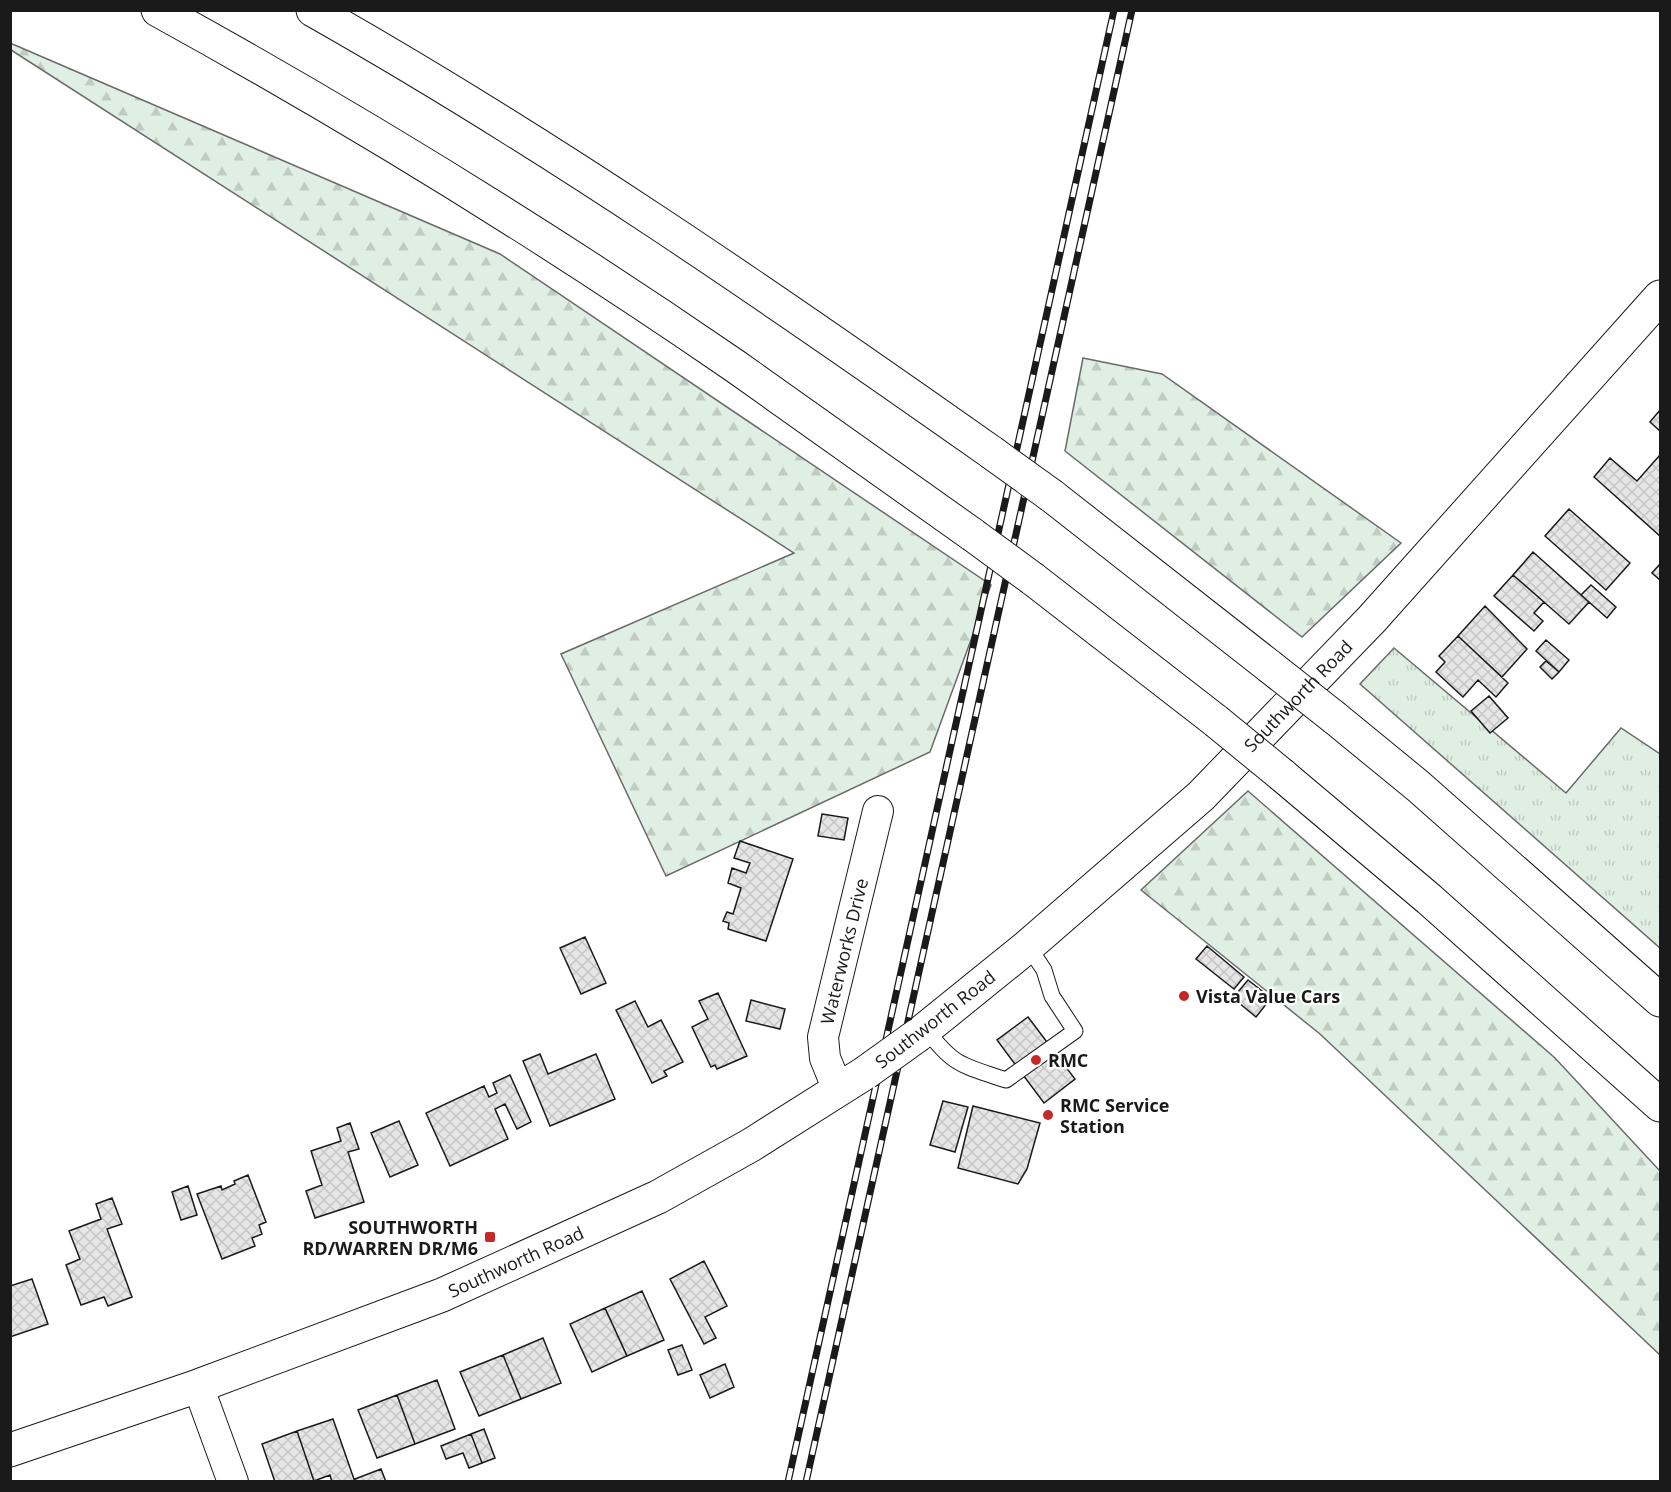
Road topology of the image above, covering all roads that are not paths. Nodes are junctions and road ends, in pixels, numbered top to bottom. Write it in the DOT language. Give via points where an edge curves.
graph roads {
  1 [pos="158,10"];
  2 [pos="313,10"];
  3 [pos="1660,297"];
  4 [pos="878,811"];
  5 [pos="1028,946"];
  6 [pos="1660,1000"];
  7 [pos="922,1032"];
  8 [pos="852,1081"];
  9 [pos="1660,1106"];
  10 [pos="198,1386"];
  11 [pos="10,1450"];
  12 [pos="233,1482"];
  1 -- 9 [label="main road, bridge" via="295,86 536,236 733,365 973,535 1282,775 1429,899"];
  2 -- 6 [label="main road, bridge" via="595,182 744,279 1052,496 1427,794"];
  3 -- 5 [label="main road, Southworth Road" via="1372,619 1202,796"];
  4 -- 8 [label="street, Waterworks Drive" via="823,1037 825,1058"];
  5 -- 7 [label="main road, Southworth Road"];
  5 -- 7 [label="lane" via="1044,970 1052,996 1075,1030 1006,1080 956,1063"];
  7 -- 8 [label="main road, Southworth Road, bridge"];
  8 -- 10 [label="main road, Southworth Road" via="658,1197 442,1295"];
  10 -- 11 [label="main road, Southworth Road"];
  10 -- 12 [label="street"];
}
